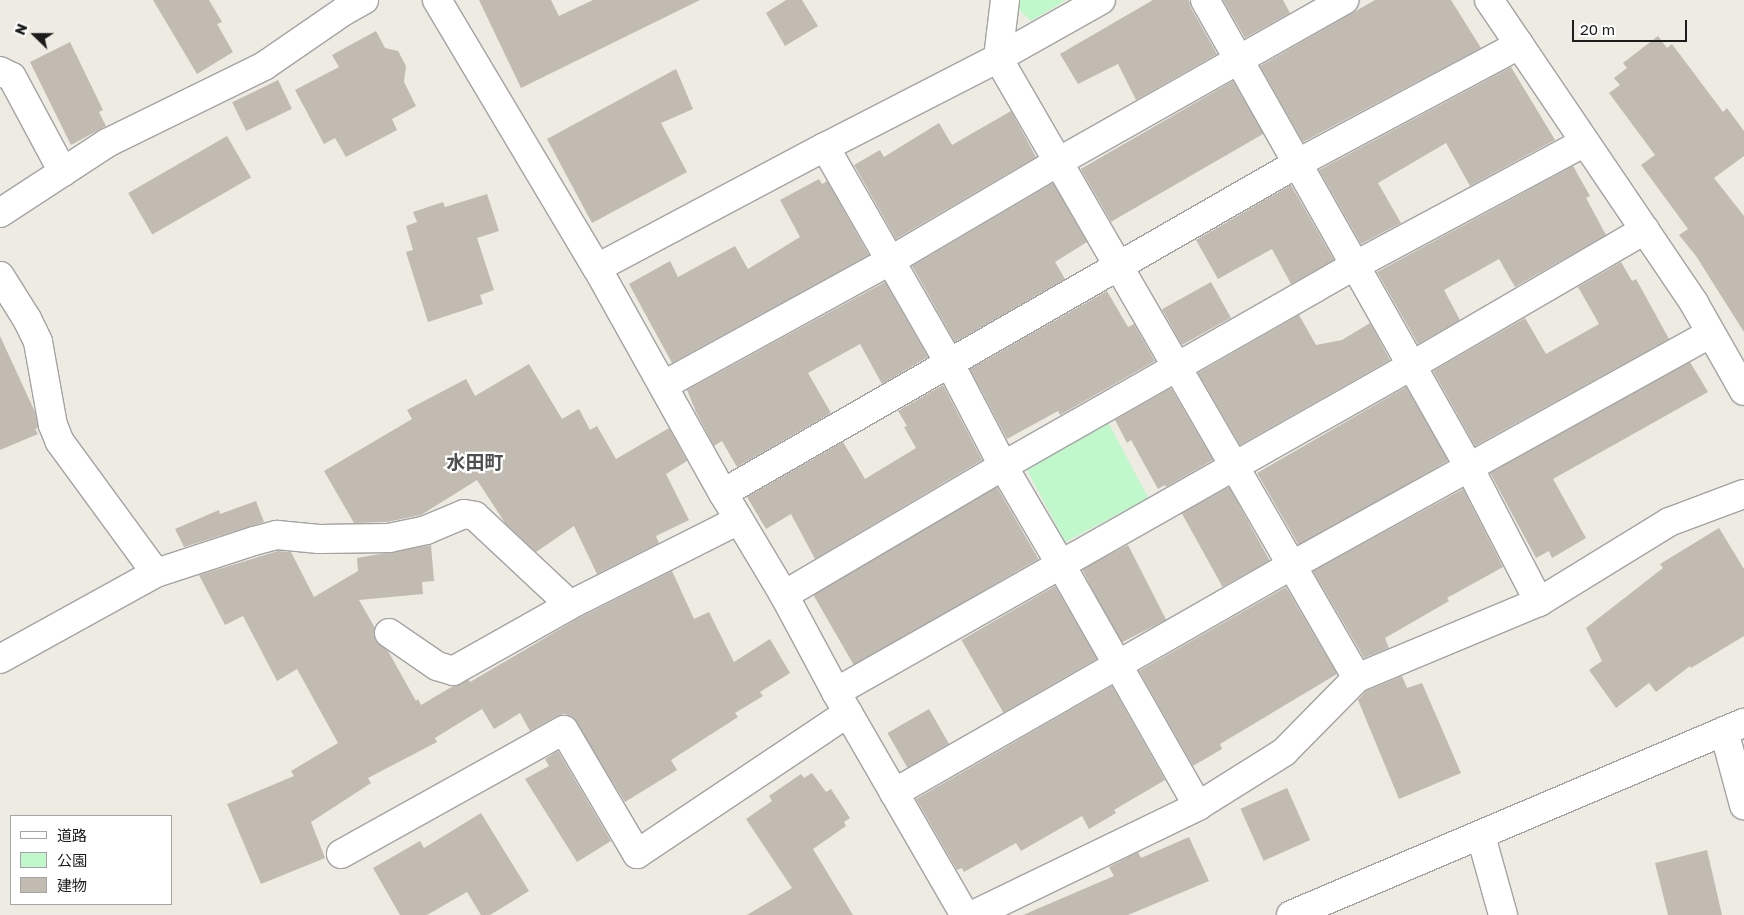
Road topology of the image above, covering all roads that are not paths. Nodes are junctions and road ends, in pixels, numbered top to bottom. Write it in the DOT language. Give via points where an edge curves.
graph roads {
  1 [pos="364,0"];
  2 [pos="437,0"];
  3 [pos="1005,0"];
  4 [pos="1101,0"];
  5 [pos="1205,0"];
  6 [pos="1344,0"];
  7 [pos="1489,0"];
  8 [pos="1519,45"];
  9 [pos="998,58"];
  10 [pos="1239,59"];
  11 [pos="0,71"];
  12 [pos="1585,142"];
  13 [pos="825,147"];
  14 [pos="1058,162"];
  15 [pos="1298,164"];
  16 [pos="62,172"];
  17 [pos="0,213"];
  18 [pos="1645,230"];
  19 [pos="890,261"];
  20 [pos="1354,266"];
  21 [pos="1119,267"];
  22 [pos="597,268"];
  23 [pos="0,276"];
  24 [pos="1711,333"];
  25 [pos="950,364"];
  26 [pos="1411,366"];
  27 [pos="1177,367"];
  28 [pos="664,386"];
  29 [pos="1744,390"];
  30 [pos="1003,466"];
  31 [pos="1234,466"];
  32 [pos="1469,467"];
  33 [pos="723,493"];
  34 [pos="1744,494"];
  35 [pos="740,520"];
  36 [pos="1062,565"];
  37 [pos="1291,566"];
  38 [pos="156,573"];
  39 [pos="784,595"];
  40 [pos="1539,602"];
  41 [pos="570,604"];
  42 [pos="389,633"];
  43 [pos="0,659"];
  44 [pos="1118,666"];
  45 [pos="1357,678"];
  46 [pos="842,703"];
  47 [pos="1734,727"];
  48 [pos="894,793"];
  49 [pos="1744,805"];
  50 [pos="1198,806"];
  51 [pos="1480,836"];
  52 [pos="341,854"];
  53 [pos="965,915"];
  54 [pos="973,915"];
  55 [pos="1291,915"];
  56 [pos="1503,915"];
  1 -- 16 [label="street" via="264,66 107,143"];
  2 -- 22 [label="street"];
  3 -- 9 [label="street"];
  4 -- 9 [label="street"];
  5 -- 10 [label="street"];
  6 -- 10 [label="street"];
  7 -- 8 [label="street"];
  8 -- 12 [label="street"];
  8 -- 15 [label="street"];
  9 -- 13 [label="street"];
  9 -- 14 [label="street"];
  10 -- 14 [label="street"];
  10 -- 15 [label="street"];
  11 -- 16 [label="street" via="12,77"];
  12 -- 18 [label="street"];
  12 -- 20 [label="street"];
  13 -- 19 [label="street"];
  13 -- 22 [label="street"];
  14 -- 19 [label="street"];
  14 -- 21 [label="street"];
  15 -- 20 [label="street"];
  15 -- 21 [label="street"];
  16 -- 17 [label="street"];
  18 -- 24 [label="street"];
  18 -- 26 [label="street"];
  19 -- 25 [label="street"];
  19 -- 28 [label="street"];
  20 -- 26 [label="street"];
  20 -- 27 [label="street"];
  21 -- 25 [label="street"];
  21 -- 27 [label="street"];
  22 -- 28 [label="street"];
  23 -- 38 [label="street" via="38,342 60,442"];
  24 -- 29 [label="street"];
  24 -- 32 [label="street"];
  25 -- 30 [label="street"];
  25 -- 33 [label="street"];
  26 -- 31 [label="street"];
  26 -- 32 [label="street"];
  27 -- 30 [label="street"];
  27 -- 31 [label="street"];
  28 -- 33 [label="street"];
  30 -- 36 [label="street"];
  30 -- 39 [label="street"];
  31 -- 36 [label="street"];
  31 -- 37 [label="street"];
  32 -- 37 [label="street"];
  32 -- 40 [label="street"];
  33 -- 35 [label="street"];
  34 -- 40 [label="street" via="1668,522"];
  35 -- 39 [label="street"];
  35 -- 41 [label="street"];
  36 -- 44 [label="street"];
  36 -- 46 [label="street"];
  37 -- 44 [label="street"];
  37 -- 45 [label="street"];
  38 -- 41 [label="street" via="276,535 319,539 389,538 426,530 464,514 476,516"];
  38 -- 43 [label="street"];
  39 -- 46 [label="street"];
  40 -- 45 [label="street"];
  41 -- 42 [label="street" via="453,671 437,666"];
  44 -- 48 [label="street"];
  44 -- 50 [label="street"];
  45 -- 50 [label="street" via="1284,752"];
  46 -- 48 [label="street"];
  46 -- 52 [label="street" via="637,854 564,730"];
  47 -- 49 [label="street"];
  47 -- 51 [label="street"];
  48 -- 53 [label="street"];
  50 -- 54 [label="street"];
  51 -- 55 [label="street"];
  51 -- 56 [label="street"];
}
